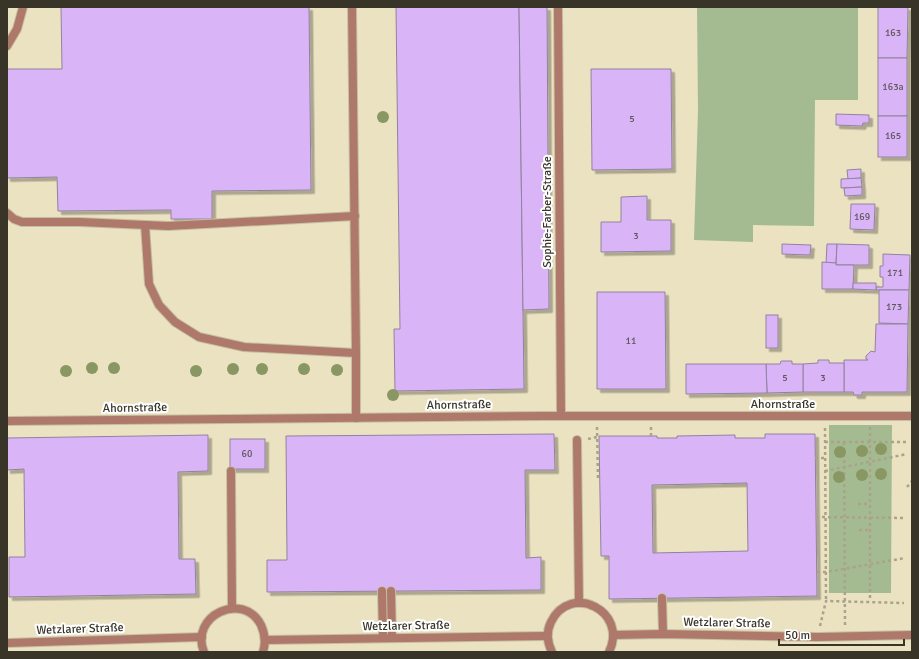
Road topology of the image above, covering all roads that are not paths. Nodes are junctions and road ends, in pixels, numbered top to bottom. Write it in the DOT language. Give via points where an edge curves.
graph roads {
  1 [pos="23,7"];
  2 [pos="352,7"];
  3 [pos="558,7"];
  4 [pos="7,46"];
  5 [pos="7,213"];
  6 [pos="355,216"];
  7 [pos="145,225"];
  8 [pos="356,353"];
  9 [pos="561,416"];
  10 [pos="912,416"];
  11 [pos="356,418"];
  12 [pos="7,421"];
  13 [pos="577,440"];
  14 [pos="231,471"];
  15 [pos="382,591"];
  16 [pos="391,591"];
  17 [pos="662,598"];
  18 [pos="579,603"];
  19 [pos="232,608"];
  20 [pos="663,634"];
  21 [pos="613,635"];
  22 [pos="912,635"];
  23 [pos="548,636"];
  24 [pos="202,637"];
  25 [pos="383,638"];
  26 [pos="392,638"];
  27 [pos="265,640"];
  28 [pos="7,643"];
  29 [pos="204,652"];
  30 [pos="263,652"];
  31 [pos="552,652"];
  32 [pos="609,652"];
  1 -- 4 [label="street" via="17,29"];
  2 -- 6 [label="street"];
  3 -- 9 [label="street, Sophie-Farber-Straße"];
  5 -- 7 [label="street" via="22,222"];
  6 -- 7 [label="street"];
  6 -- 8 [label="street"];
  7 -- 8 [label="street" via="150,284 159,305 175,322 199,337 244,347"];
  8 -- 11 [label="street"];
  9 -- 10 [label="street, Ahornstraße"];
  9 -- 11 [label="street, Ahornstraße"];
  11 -- 12 [label="street, Ahornstraße"];
  13 -- 18 [label="street"];
  14 -- 19 [label="street"];
  15 -- 25 [label="street"];
  16 -- 26 [label="street"];
  17 -- 20 [label="street"];
  18 -- 21 [label="street" via="599,608 611,625"];
  18 -- 23 [label="street" via="569,605 553,617"];
  19 -- 24 [label="street" via="223,610 208,620"];
  19 -- 27 [label="street" via="252,614 264,630"];
  20 -- 21 [label="street, Wetzlarer Straße"];
  20 -- 22 [label="street, Wetzlarer Straße" via="818,637"];
  21 -- 32 [label="street"];
  23 -- 26 [label="street, Wetzlarer Straße"];
  23 -- 31 [label="street"];
  24 -- 28 [label="street, Wetzlarer Straße"];
  24 -- 29 [label="street"];
  25 -- 26 [label="street, Wetzlarer Straße"];
  25 -- 27 [label="street, Wetzlarer Straße"];
  27 -- 30 [label="street"];
}
